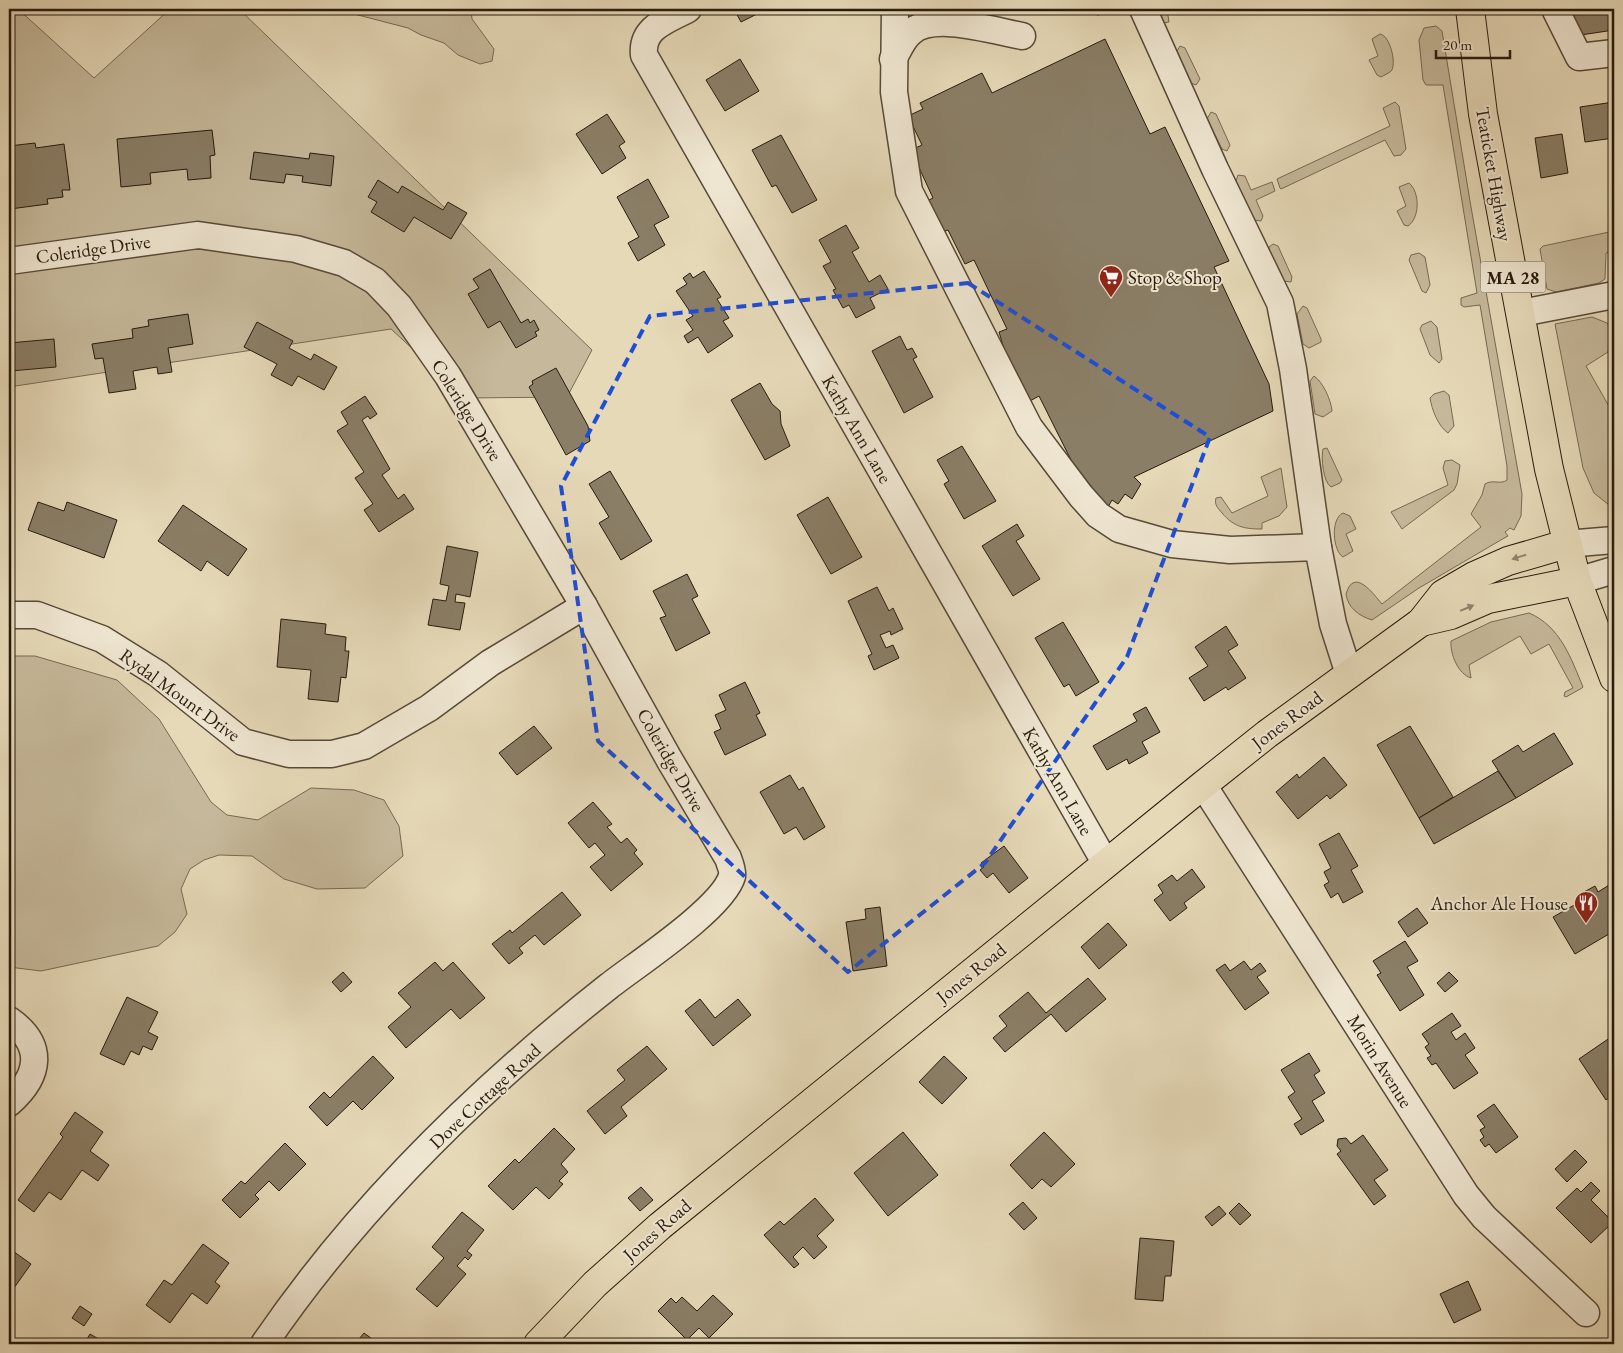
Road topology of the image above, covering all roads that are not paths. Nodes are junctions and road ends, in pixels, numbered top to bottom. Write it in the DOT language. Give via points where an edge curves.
graph roads {
  1 [pos="688,9"];
  2 [pos="895,9"];
  3 [pos="1143,9"];
  4 [pos="1470,9"];
  5 [pos="1555,9"];
  6 [pos="1022,36"];
  7 [pos="1614,53"];
  8 [pos="893,60"];
  9 [pos="9,261"];
  10 [pos="1614,295"];
  11 [pos="1521,312"];
  12 [pos="1614,540"];
  13 [pos="1566,544"];
  14 [pos="1318,547"];
  15 [pos="1614,570"];
  16 [pos="1577,581"];
  17 [pos="584,606"];
  18 [pos="9,615"];
  19 [pos="1420,622"];
  20 [pos="1349,674"];
  21 [pos="1614,678"];
  22 [pos="1203,785"];
  23 [pos="1106,864"];
  24 [pos="733,874"];
  25 [pos="9,1020"];
  26 [pos="9,1103"];
  27 [pos="1586,1313"];
  28 [pos="264,1344"];
  29 [pos="538,1344"];
  1 -- 23 [label="street, Kathy Ann Lane" via="651,29 643,46 644,55"];
  2 -- 8 [label="street"];
  3 -- 14 [label="street" via="1280,303 1304,439"];
  4 -- 11 [label="main road, Teaticket Highway / MA 28" via="1483,114"];
  5 -- 7 [label="street" via="1580,57"];
  6 -- 8 [label="street" via="939,21 910,32"];
  8 -- 14 [label="street" via="894,92 909,191 1028,427 1081,496 1119,529 1172,544 1230,550"];
  9 -- 17 [label="street, Coleridge Drive" via="198,235 296,249 344,262 375,281 399,306 448,376"];
  10 -- 11 [label="street"];
  11 -- 13 [label="main road, Teaticket Highway / MA 28"];
  12 -- 13 [label="street"];
  13 -- 16 [label="main road, MA 28"];
  13 -- 19 [label="main road, Jones Road, one-way" via="1519,557 1474,576 1443,594"];
  14 -- 20 [label="street" via="1333,624"];
  15 -- 16 [label="street"];
  19 -- 16 [label="main road, Jones Road, one-way" via="1451,615 1488,599"];
  16 -- 21 [label="main road, MA 28"];
  17 -- 18 [label="street, Rydal Mount Drive" via="490,662 429,708 364,746 332,754 289,754 243,742 158,674 102,639 37,614"];
  17 -- 24 [label="street, Coleridge Drive" via="669,760 728,858"];
  19 -- 20 [label="main road, Jones Road"];
  20 -- 22 [label="main road, Jones Road"];
  22 -- 23 [label="main road, Jones Road"];
  22 -- 27 [label="street, Morin Avenue" via="1466,1195 1479,1212"];
  23 -- 29 [label="main road, Jones Road" via="660,1226 595,1284"];
  24 -- 28 [label="street, Dove Cottage Road" via="725,892 680,932 609,986 468,1109 334,1251"];
  25 -- 26 [label="street" via="31,1042 35,1062 29,1083"];
}
